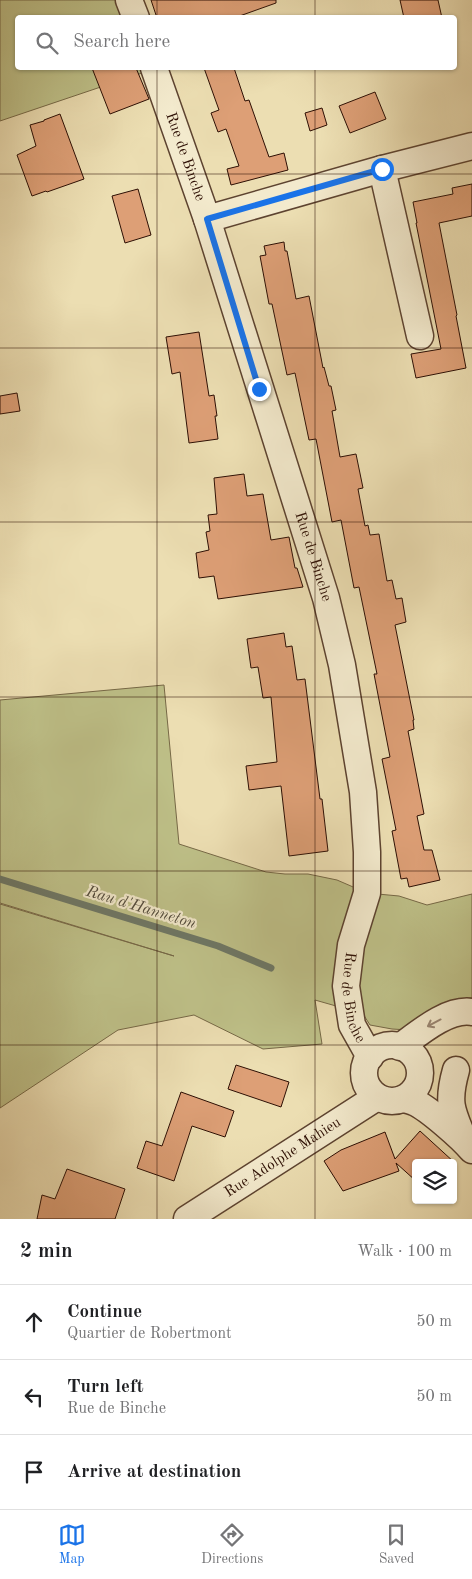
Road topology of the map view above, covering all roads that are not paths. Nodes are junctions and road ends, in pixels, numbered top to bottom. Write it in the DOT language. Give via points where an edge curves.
graph roads {
  1 [pos="129,0"];
  2 [pos="135,15"];
  3 [pos="155,70"];
  4 [pos="472,146"];
  5 [pos="382,169"];
  6 [pos="207,219"];
  7 [pos="420,336"];
  8 [pos="472,1012"];
  9 [pos="400,1047"];
  10 [pos="370,1057"];
  11 [pos="464,1063"];
  12 [pos="410,1094"];
  13 [pos="377,1097"];
  14 [pos="468,1145"];
  15 [pos="187,1219"];
  1 -- 2 [label="street"];
  3 -- 6 [label="street, Rue de Binche"];
  4 -- 5 [label="street"];
  5 -- 6 [label="street"];
  5 -- 7 [label="street"];
  6 -- 10 [label="street, Rue de Binche" via="326,598 342,665 363,792 367,852 367,892 351,945 346,986 352,1025"];
  8 -- 9 [label="street, one-way" via="464,1011 432,1023"];
  9 -- 10 [label="street" via="384,1047"];
  9 -- 12 [label="street" via="416,1058 419,1067 419,1082"];
  10 -- 13 [label="street" via="366,1065 366,1083"];
  11 -- 12 [label="street"];
  11 -- 14 [label="street" via="451,1089 452,1112"];
  12 -- 13 [label="street" via="394,1101"];
  12 -- 14 [label="street" via="414,1102"];
  13 -- 15 [label="street, Rue Adolphe Mahieu"];
}
